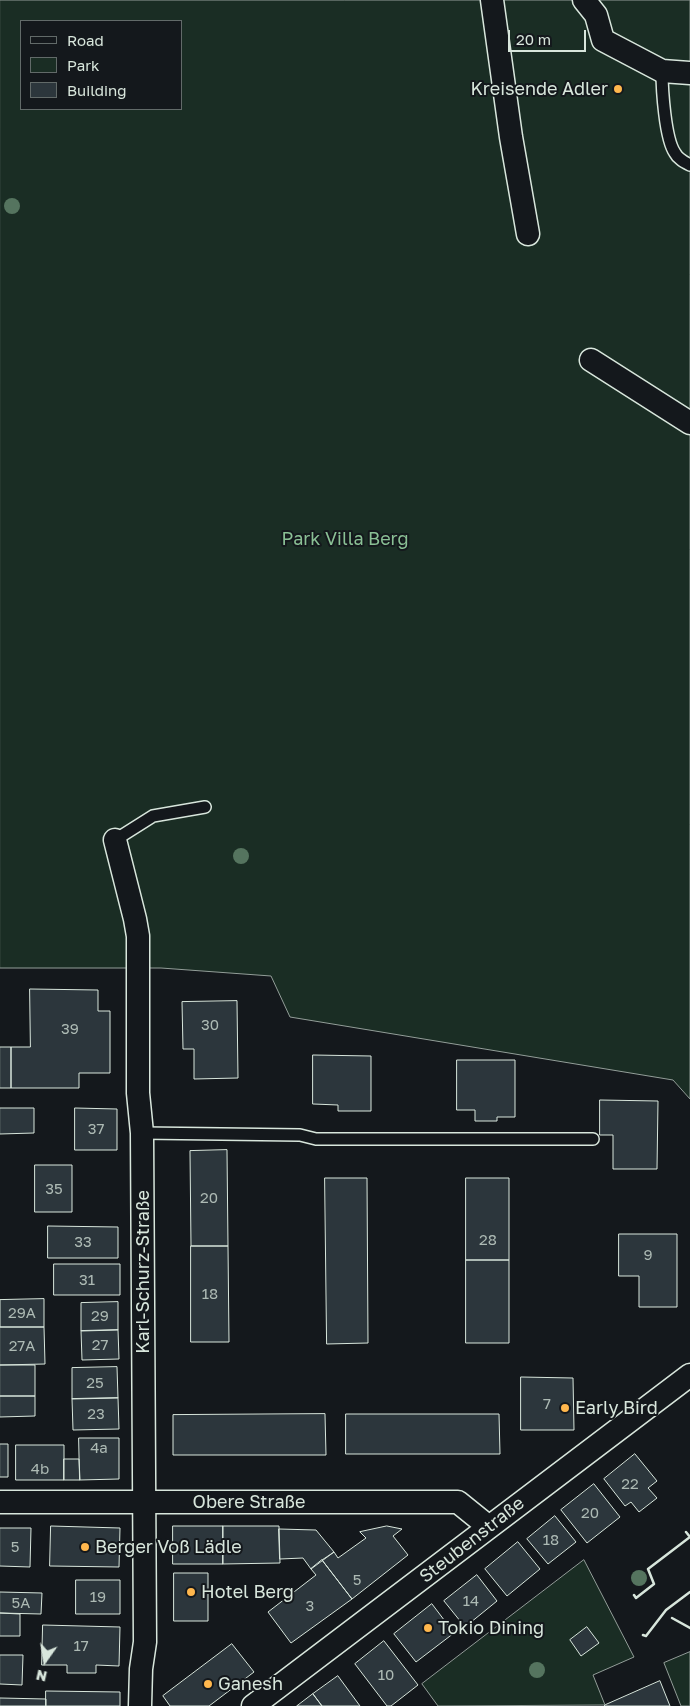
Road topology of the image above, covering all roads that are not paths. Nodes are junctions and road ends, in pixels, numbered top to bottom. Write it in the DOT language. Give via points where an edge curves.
graph roads {
  1 [pos="492,0"];
  2 [pos="584,0"];
  3 [pos="662,71"];
  4 [pos="690,73"];
  5 [pos="690,165"];
  6 [pos="528,234"];
  7 [pos="592,360"];
  8 [pos="684,419"];
  9 [pos="204,807"];
  10 [pos="115,840"];
  11 [pos="142,1133"];
  12 [pos="593,1139"];
  13 [pos="690,1375"];
  14 [pos="0,1502"];
  15 [pos="144,1502"];
  16 [pos="489,1527"];
  17 [pos="140,1706"];
  18 [pos="253,1706"];
  1 -- 6 [label="street"];
  2 -- 3 [label="street" via="596,15 603,40"];
  3 -- 4 [label="street"];
  3 -- 5 [label="lane" via="662,96 674,152"];
  7 -- 8 [label="street"];
  9 -- 10 [label="lane" via="153,816"];
  10 -- 11 [label="street, Karl-Schurz-Straße" via="138,936 138,1093"];
  11 -- 12 [label="lane" via="300,1135 316,1139"];
  11 -- 15 [label="street, Karl-Schurz-Straße"];
  13 -- 16 [label="street, Steubenstraße"];
  14 -- 15 [label="street, Obere Straße"];
  15 -- 16 [label="street, Obere Straße" via="458,1502"];
  15 -- 17 [label="street, Karl-Schurz-Straße" via="145,1642"];
  16 -- 18 [label="street, Steubenstraße"];
}
